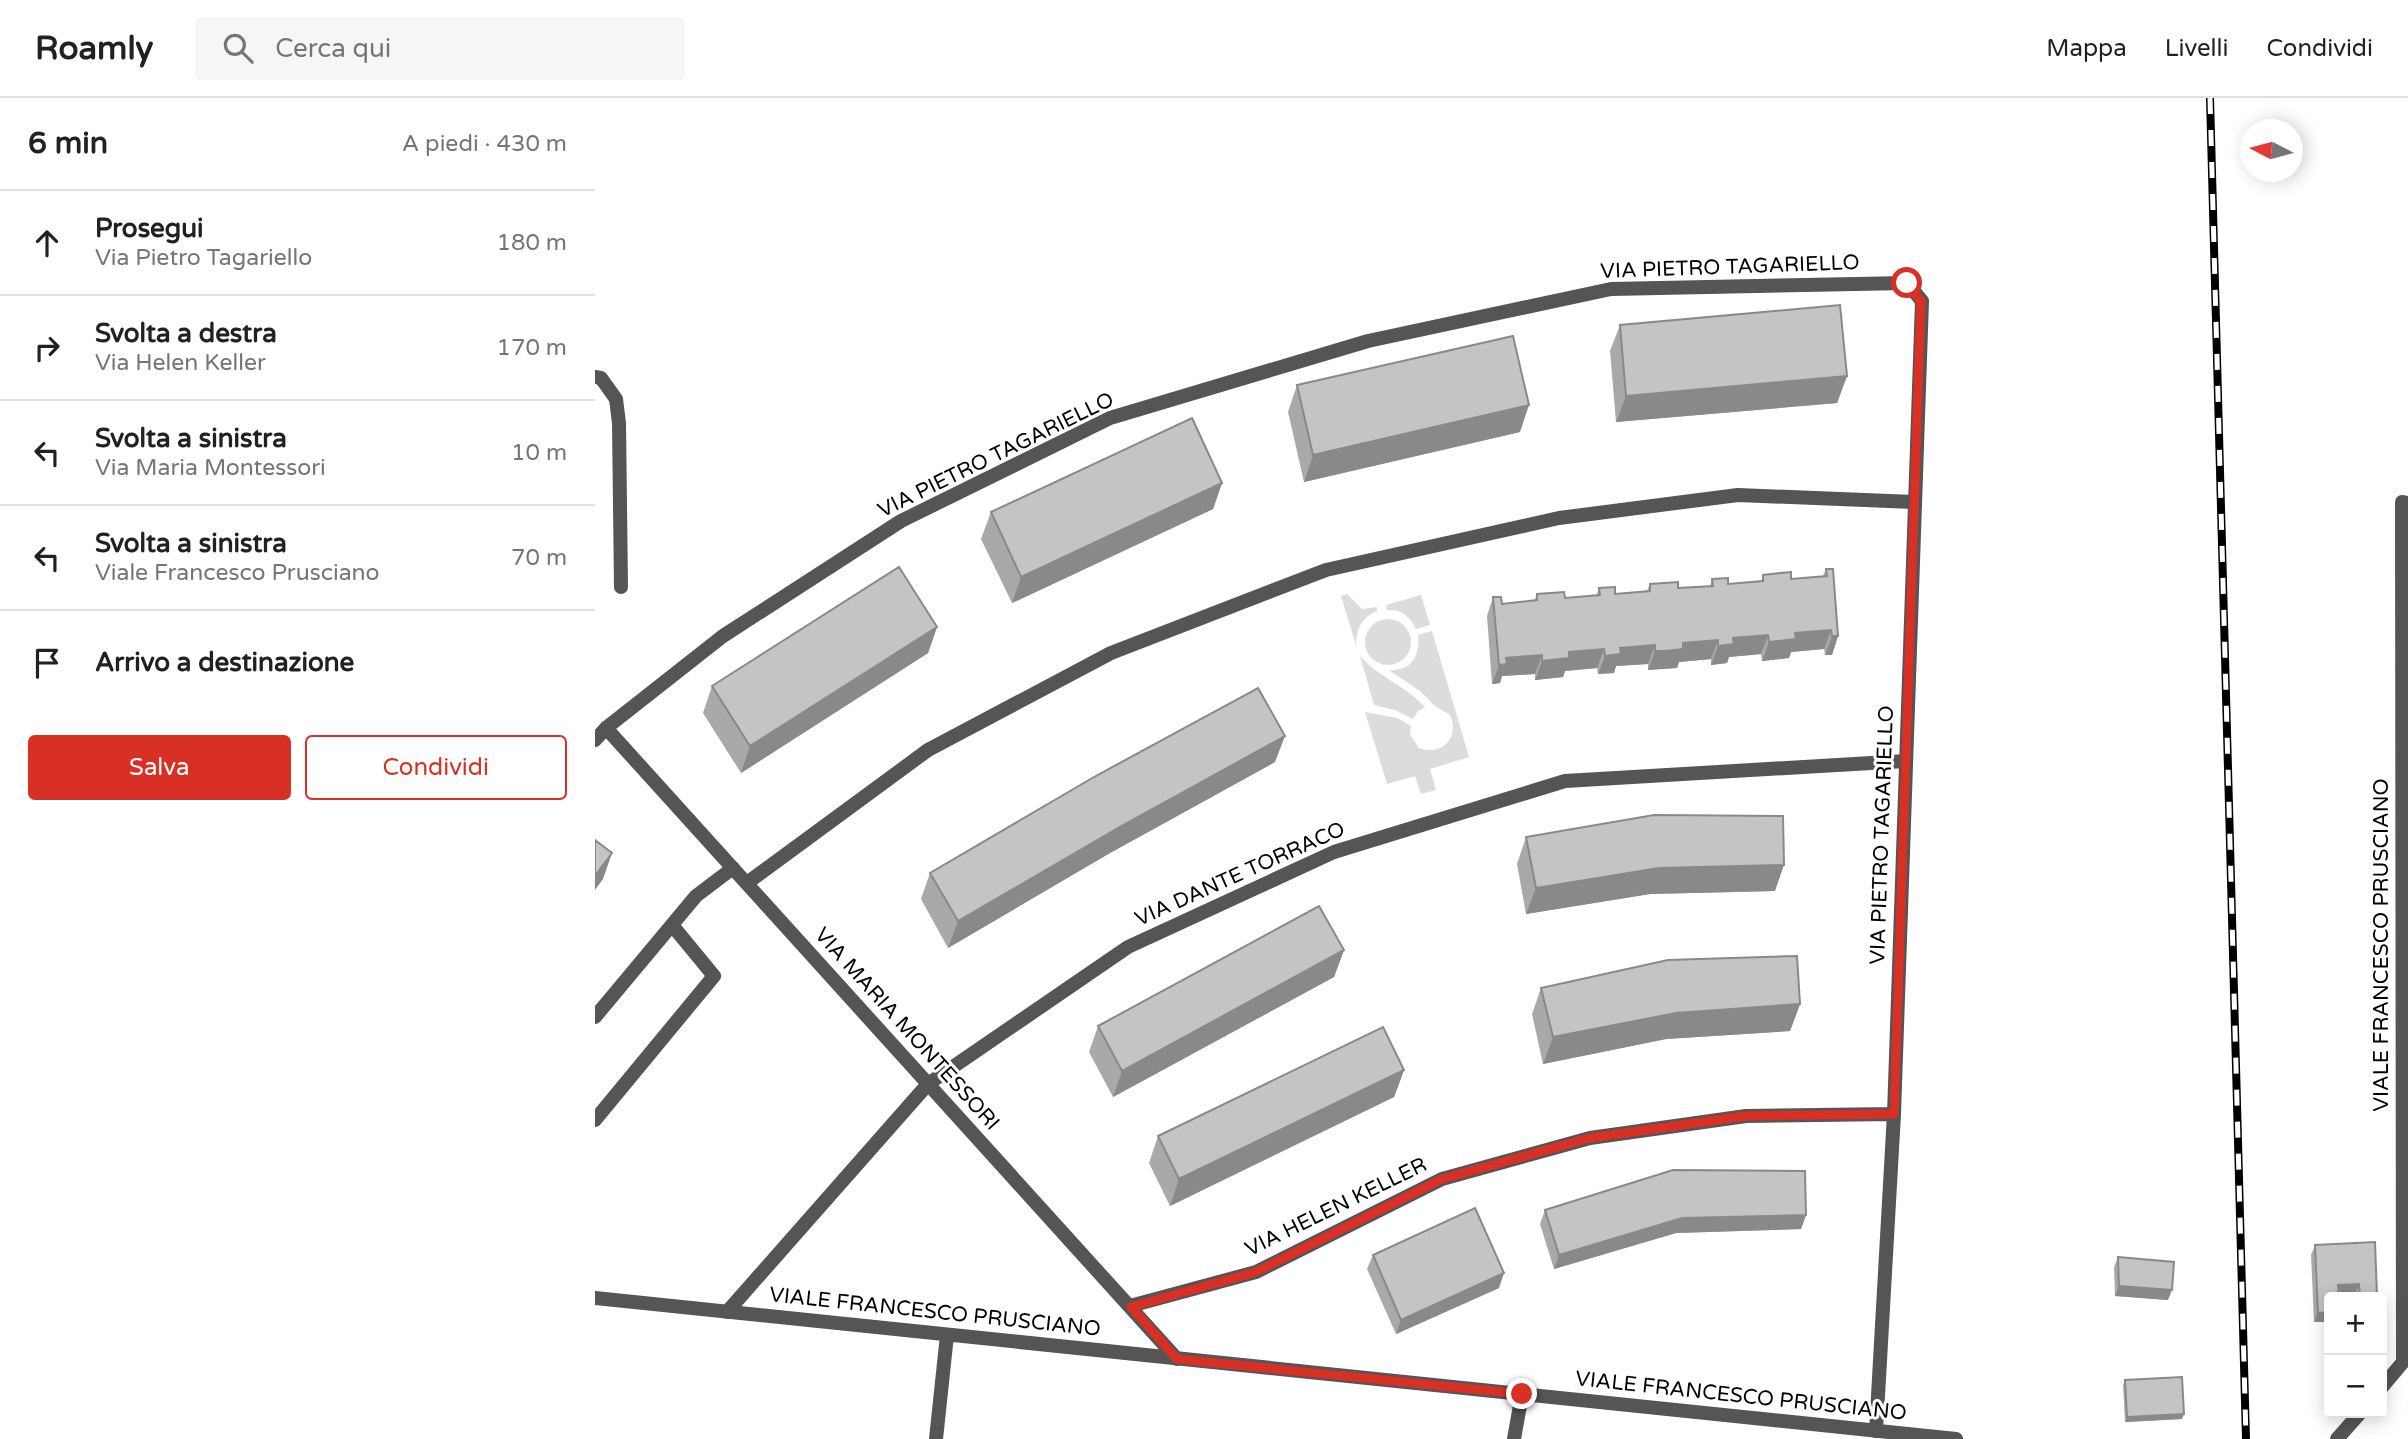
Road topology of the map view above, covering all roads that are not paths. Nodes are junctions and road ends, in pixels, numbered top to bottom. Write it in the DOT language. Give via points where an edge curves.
graph roads {
  1 [pos="595,377"];
  2 [pos="1914,502"];
  3 [pos="2408,503"];
  4 [pos="621,587"];
  5 [pos="606,728"];
  6 [pos="595,740"];
  7 [pos="1905,761"];
  8 [pos="733,868"];
  9 [pos="747,883"];
  10 [pos="672,925"];
  11 [pos="595,1017"];
  12 [pos="928,1084"];
  13 [pos="1894,1114"];
  14 [pos="595,1120"];
  15 [pos="2405,1278"];
  16 [pos="595,1298"];
  17 [pos="1131,1307"];
  18 [pos="727,1312"];
  19 [pos="947,1335"];
  20 [pos="1177,1359"];
  21 [pos="2387,1381"];
  22 [pos="1522,1394"];
  23 [pos="2356,1418"];
  24 [pos="1876,1431"];
  25 [pos="936,1439"];
  26 [pos="1514,1439"];
  27 [pos="1956,1439"];
  28 [pos="2337,1439"];
  1 -- 4 [label="street" via="601,378 616,399 619,423"];
  2 -- 5 [label="street, VIA PIETRO TAGARIELLO" via="1921,301 1907,283 1611,289 1368,341 1110,418 901,521 723,636"];
  2 -- 7 [label="street, VIA PIETRO TAGARIELLO"];
  2 -- 9 [label="street" via="1738,495 1559,518 1326,570 1111,653 928,750"];
  3 -- 15 [label="street, VIALE FRANCESCO PRUSCIANO" via="2402,502"];
  5 -- 6 [label="street, VIA PIETRO TAGARIELLO"];
  5 -- 8 [label="street, VIA MARIA MONTESSORI"];
  7 -- 12 [label="street, VIA DANTE TORRACO" via="1565,781 1334,852 1128,947"];
  7 -- 13 [label="street, VIA PIETRO TAGARIELLO"];
  8 -- 9 [label="street, VIA MARIA MONTESSORI"];
  8 -- 10 [label="street" via="696,896"];
  9 -- 12 [label="street, VIA MARIA MONTESSORI"];
  10 -- 11 [label="street"];
  10 -- 14 [label="street" via="714,976"];
  12 -- 17 [label="street, VIA MARIA MONTESSORI"];
  12 -- 18 [label="street, VIA DANTE TORRACO"];
  13 -- 17 [label="street, VIA HELEN KELLER" via="1746,1116 1590,1138 1442,1179 1256,1272"];
  13 -- 24 [label="street, VIA PIETRO TAGARIELLO"];
  15 -- 21 [label="street, VIALE FRANCESCO PRUSCIANO" via="2403,1362"];
  16 -- 18 [label="street, VIALE FRANCESCO PRUSCIANO"];
  17 -- 20 [label="street, VIA MARIA MONTESSORI"];
  18 -- 19 [label="street, VIALE FRANCESCO PRUSCIANO"];
  19 -- 20 [label="street, VIALE FRANCESCO PRUSCIANO"];
  19 -- 25 [label="street"];
  20 -- 22 [label="street, VIALE FRANCESCO PRUSCIANO"];
  22 -- 24 [label="street, VIALE FRANCESCO PRUSCIANO"];
  22 -- 26 [label="street"];
  23 -- 28 [label="street"];
  24 -- 27 [label="street, VIALE FRANCESCO PRUSCIANO"];
}
